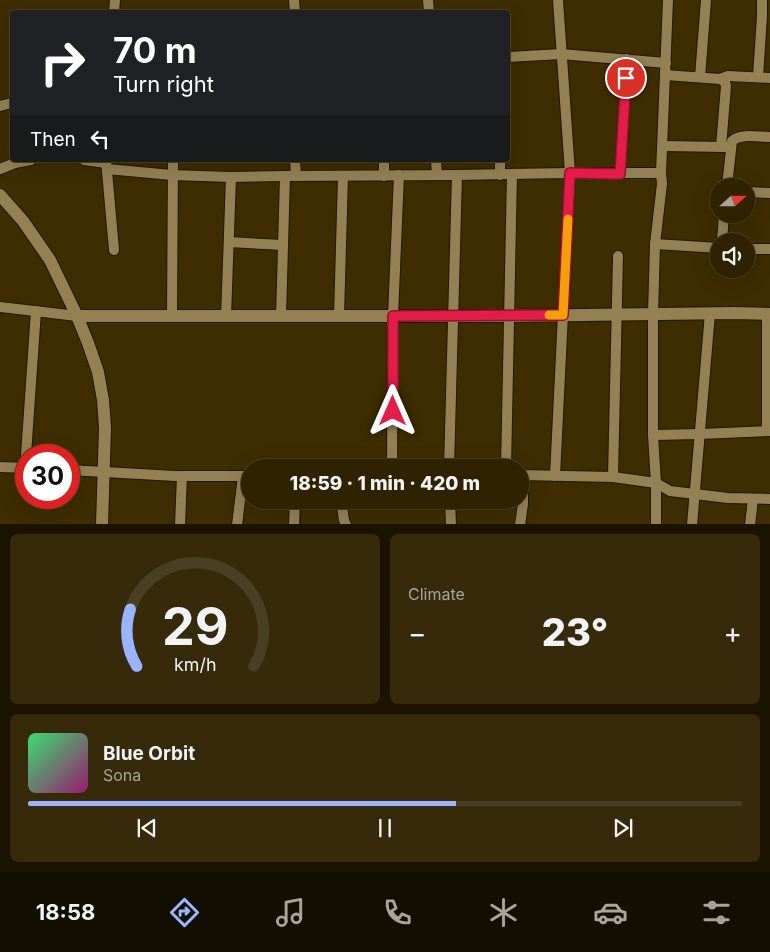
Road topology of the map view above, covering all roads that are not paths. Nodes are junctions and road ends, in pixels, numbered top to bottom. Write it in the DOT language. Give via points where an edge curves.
graph roads {
  1 [pos="558,0"];
  2 [pos="668,0"];
  3 [pos="706,0"];
  4 [pos="762,0"];
  5 [pos="766,16"];
  6 [pos="561,54"];
  7 [pos="510,57"];
  8 [pos="627,59"];
  9 [pos="666,63"];
  10 [pos="665,75"];
  11 [pos="700,78"];
  12 [pos="758,78"];
  13 [pos="770,78"];
  14 [pos="720,79"];
  15 [pos="770,137"];
  16 [pos="662,146"];
  17 [pos="726,147"];
  18 [pos="20,162"];
  19 [pos="173,162"];
  20 [pos="295,162"];
  21 [pos="384,162"];
  22 [pos="436,162"];
  23 [pos="500,162"];
  24 [pos="107,164"];
  25 [pos="0,169"];
  26 [pos="570,173"];
  27 [pos="512,174"];
  28 [pos="620,174"];
  29 [pos="661,174"];
  30 [pos="172,175"];
  31 [pos="437,175"];
  32 [pos="457,175"];
  33 [pos="500,175"];
  34 [pos="290,176"];
  35 [pos="343,176"];
  36 [pos="384,176"];
  37 [pos="399,176"];
  38 [pos="231,177"];
  39 [pos="727,178"];
  40 [pos="755,192"];
  41 [pos="770,193"];
  42 [pos="0,195"];
  43 [pos="229,242"];
  44 [pos="655,244"];
  45 [pos="283,245"];
  46 [pos="710,247"];
  47 [pos="755,249"];
  48 [pos="770,249"];
  49 [pos="114,250"];
  50 [pos="618,256"];
  51 [pos="0,307"];
  52 [pos="36,311"];
  53 [pos="710,313"];
  54 [pos="769,314"];
  55 [pos="563,315"];
  56 [pos="617,315"];
  57 [pos="653,315"];
  58 [pos="78,316"];
  59 [pos="281,316"];
  60 [pos="339,316"];
  61 [pos="393,316"];
  62 [pos="452,316"];
  63 [pos="508,316"];
  64 [pos="172,317"];
  65 [pos="226,317"];
  66 [pos="769,380"];
  67 [pos="769,431"];
  68 [pos="653,434"];
  69 [pos="700,434"];
  70 [pos="27,444"];
  71 [pos="392,459"];
  72 [pos="449,459"];
  73 [pos="506,459"];
  74 [pos="0,468"];
  75 [pos="15,468"];
  76 [pos="80,471"];
  77 [pos="104,472"];
  78 [pos="529,475"];
  79 [pos="182,476"];
  80 [pos="241,476"];
  81 [pos="555,476"];
  82 [pos="614,477"];
  83 [pos="656,483"];
  84 [pos="695,494"];
  85 [pos="753,499"];
  86 [pos="770,499"];
  87 [pos="241,503"];
  88 [pos="295,509"];
  89 [pos="342,509"];
  90 [pos="450,509"];
  91 [pos="522,509"];
  92 [pos="102,524"];
  93 [pos="180,524"];
  94 [pos="237,524"];
  95 [pos="294,524"];
  96 [pos="346,524"];
  97 [pos="451,524"];
  98 [pos="520,524"];
  99 [pos="656,524"];
  100 [pos="692,524"];
  101 [pos="750,524"];
  1 -- 6 [label="street"];
  2 -- 9 [label="street"];
  3 -- 11 [label="street"];
  4 -- 5 [label="street"];
  5 -- 12 [label="street"];
  6 -- 7 [label="street"];
  6 -- 8 [label="street"];
  6 -- 26 [label="street"];
  8 -- 9 [label="street"];
  8 -- 28 [label="street"];
  9 -- 10 [label="street"];
  10 -- 11 [label="street"];
  10 -- 16 [label="street"];
  11 -- 14 [label="street"];
  12 -- 13 [label="street"];
  12 -- 14 [label="street" via="728,76"];
  14 -- 17 [label="street" via="726,86"];
  15 -- 17 [label="street" via="739,137"];
  16 -- 17 [label="street"];
  16 -- 29 [label="street"];
  17 -- 39 [label="street"];
  18 -- 25 [label="street"];
  19 -- 30 [label="street"];
  20 -- 34 [label="street"];
  21 -- 36 [label="street"];
  22 -- 31 [label="street"];
  23 -- 33 [label="street"];
  24 -- 30 [label="street"];
  24 -- 49 [label="street"];
  26 -- 27 [label="street"];
  26 -- 28 [label="street"];
  26 -- 55 [label="street"];
  27 -- 33 [label="street"];
  27 -- 63 [label="street"];
  28 -- 29 [label="street"];
  29 -- 44 [label="street"];
  30 -- 38 [label="street"];
  30 -- 64 [label="street"];
  31 -- 32 [label="street"];
  31 -- 37 [label="street"];
  32 -- 33 [label="street"];
  32 -- 62 [label="street"];
  34 -- 35 [label="street"];
  34 -- 38 [label="street"];
  34 -- 45 [label="street"];
  35 -- 36 [label="street"];
  35 -- 60 [label="street"];
  36 -- 37 [label="street"];
  37 -- 61 [label="street"];
  38 -- 43 [label="street"];
  40 -- 41 [label="street"];
  42 -- 58 [label="street" via="50,260"];
  43 -- 45 [label="street"];
  43 -- 65 [label="street"];
  44 -- 46 [label="street"];
  44 -- 57 [label="street"];
  45 -- 59 [label="street"];
  47 -- 48 [label="street"];
  50 -- 56 [label="street"];
  51 -- 52 [label="street"];
  52 -- 58 [label="street"];
  52 -- 70 [label="street"];
  53 -- 54 [label="street"];
  53 -- 57 [label="street"];
  53 -- 69 [label="street"];
  54 -- 66 [label="street"];
  55 -- 56 [label="street"];
  55 -- 63 [label="street"];
  55 -- 81 [label="street"];
  56 -- 57 [label="street"];
  56 -- 82 [label="street"];
  57 -- 68 [label="street"];
  58 -- 64 [label="street"];
  58 -- 77 [label="street" via="98,372 103,400"];
  59 -- 60 [label="street"];
  59 -- 65 [label="street"];
  60 -- 61 [label="street"];
  61 -- 62 [label="street"];
  61 -- 71 [label="street"];
  62 -- 63 [label="street"];
  62 -- 72 [label="street"];
  63 -- 73 [label="street"];
  64 -- 65 [label="street"];
  66 -- 67 [label="street"];
  67 -- 69 [label="street"];
  68 -- 69 [label="street"];
  68 -- 83 [label="street"];
  69 -- 84 [label="street"];
  74 -- 75 [label="street"];
  76 -- 77 [label="street"];
  77 -- 79 [label="street"];
  77 -- 92 [label="street"];
  78 -- 81 [label="street"];
  79 -- 80 [label="street"];
  79 -- 93 [label="street"];
  81 -- 82 [label="street"];
  82 -- 83 [label="street"];
  83 -- 84 [label="street" via="670,491"];
  83 -- 99 [label="street"];
  84 -- 85 [label="street"];
  84 -- 100 [label="street"];
  85 -- 86 [label="street"];
  85 -- 101 [label="street"];
  87 -- 94 [label="street"];
  88 -- 95 [label="street"];
  89 -- 96 [label="street"];
  90 -- 97 [label="street"];
  91 -- 98 [label="street"];
}
